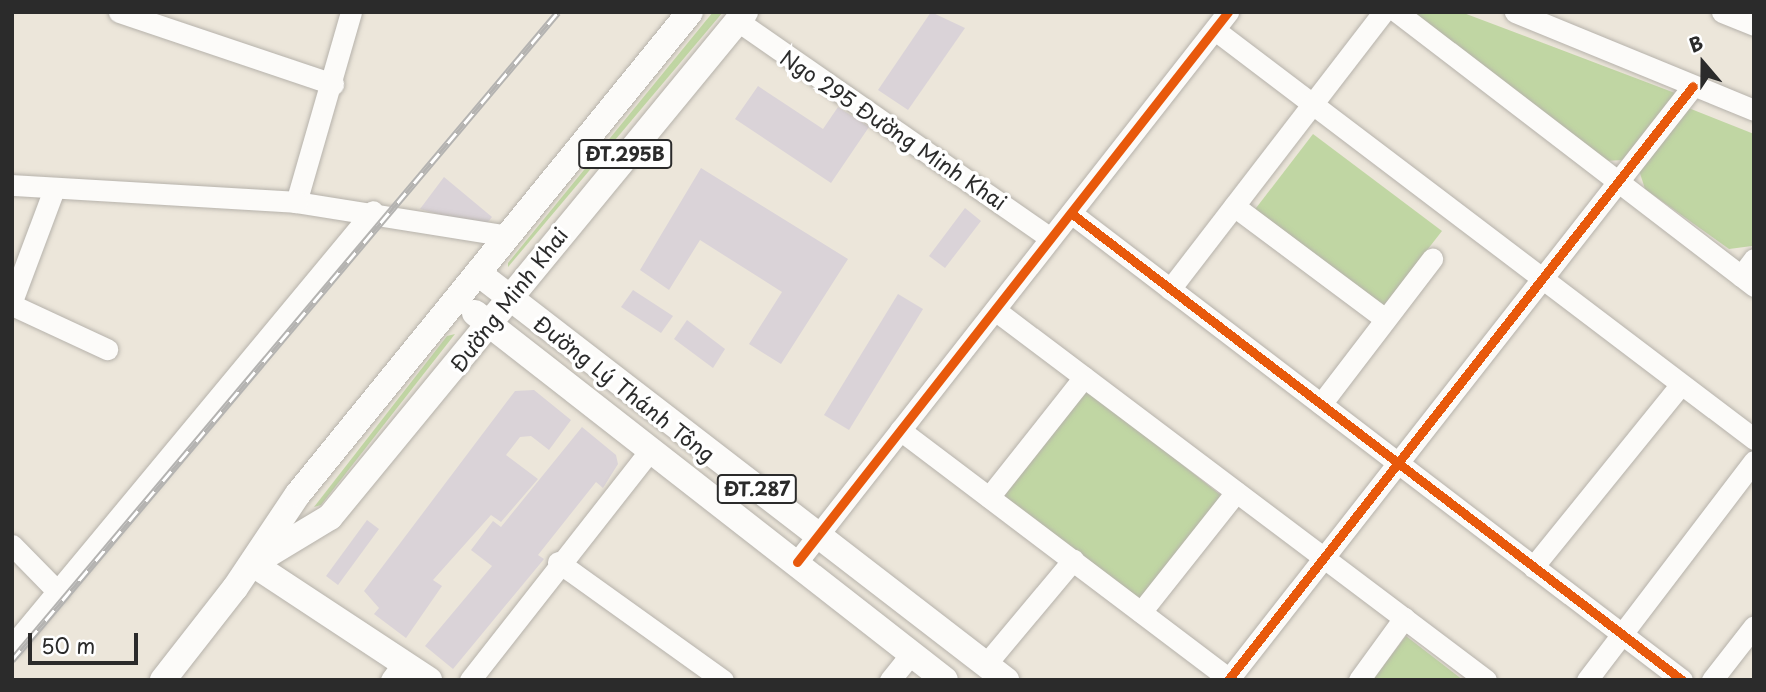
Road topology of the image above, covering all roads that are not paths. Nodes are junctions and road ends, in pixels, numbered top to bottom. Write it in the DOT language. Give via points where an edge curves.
graph roads {
  1 [pos="119,12"];
  2 [pos="351,12"];
  3 [pos="690,12"];
  4 [pos="1228,12"];
  5 [pos="1383,12"];
  6 [pos="1397,12"];
  7 [pos="1515,12"];
  8 [pos="1722,12"];
  9 [pos="741,17"];
  10 [pos="1754,25"];
  11 [pos="1215,30"];
  12 [pos="333,84"];
  13 [pos="1693,86"];
  14 [pos="1312,104"];
  15 [pos="1754,110"];
  16 [pos="1620,180"];
  17 [pos="12,185"];
  18 [pos="53,192"];
  19 [pos="296,202"];
  20 [pos="1234,206"];
  21 [pos="373,211"];
  22 [pos="1071,213"];
  23 [pos="508,236"];
  24 [pos="1050,238"];
  25 [pos="1432,259"];
  26 [pos="478,273"];
  27 [pos="1749,273"];
  28 [pos="1542,278"];
  29 [pos="1170,289"];
  30 [pos="508,298"];
  31 [pos="457,299"];
  32 [pos="12,303"];
  33 [pos="995,310"];
  34 [pos="1385,319"];
  35 [pos="488,323"];
  36 [pos="107,349"];
  37 [pos="1084,377"];
  38 [pos="1681,384"];
  39 [pos="1321,404"];
  40 [pos="671,425"];
  41 [pos="900,430"];
  42 [pos="1754,439"];
  43 [pos="651,449"];
  44 [pos="1754,461"];
  45 [pos="1396,462"];
  46 [pos="1236,492"];
  47 [pos="989,497"];
  48 [pos="817,535"];
  49 [pos="12,545"];
  50 [pos="1322,556"];
  51 [pos="1073,560"];
  52 [pos="558,562"];
  53 [pos="797,562"];
  54 [pos="253,564"];
  55 [pos="1533,567"];
  56 [pos="58,592"];
  57 [pos="1141,612"];
  58 [pos="1404,618"];
  59 [pos="1754,626"];
  60 [pos="1620,633"];
  61 [pos="12,646"];
  62 [pos="911,654"];
  63 [pos="996,672"];
  64 [pos="396,673"];
  65 [pos="934,676"];
  66 [pos="1229,679"];
  67 [pos="163,680"];
  68 [pos="429,680"];
  69 [pos="470,680"];
  70 [pos="723,680"];
  71 [pos="890,680"];
  72 [pos="1359,680"];
  73 [pos="1486,680"];
  74 [pos="1587,680"];
  75 [pos="1682,680"];
  76 [pos="1712,680"];
  1 -- 12 [label="street"];
  2 -- 12 [label="street"];
  3 -- 23 [label="main road, Đường Minh Khai / ĐT.295B"];
  4 -- 11 [label="street"];
  5 -- 14 [label="street"];
  6 -- 16 [label="street"];
  7 -- 13 [label="street"];
  8 -- 10 [label="street"];
  9 -- 24 [label="street, Ngo 295 Đường Minh Khai"];
  9 -- 30 [label="main road, Đường Minh Khai / ĐT.295B"];
  11 -- 14 [label="street"];
  11 -- 22 [label="street"];
  12 -- 19 [label="street"];
  13 -- 15 [label="street"];
  13 -- 16 [label="street"];
  14 -- 20 [label="street"];
  14 -- 28 [label="street"];
  16 -- 27 [label="street"];
  16 -- 28 [label="street"];
  17 -- 18 [label="street"];
  18 -- 19 [label="street"];
  18 -- 32 [label="street"];
  19 -- 21 [label="street"];
  20 -- 29 [label="street"];
  20 -- 34 [label="street"];
  21 -- 23 [label="street"];
  21 -- 56 [label="street"];
  22 -- 24 [label="street"];
  22 -- 29 [label="street"];
  23 -- 26 [label="main road, Đường Minh Khai / ĐT.295B"];
  24 -- 33 [label="street"];
  25 -- 34 [label="street"];
  26 -- 30 [label="main road, Đường Lý Thánh Tông"];
  26 -- 31 [label="main road, Đường Minh Khai / ĐT.295B"];
  28 -- 38 [label="street"];
  28 -- 45 [label="street"];
  29 -- 39 [label="street"];
  30 -- 35 [label="main road, Đường Minh Khai / ĐT.295B"];
  30 -- 40 [label="main road, Đường Lý Thánh Tông / ĐT.287"];
  31 -- 35 [label="main road, Đường Lý Thánh Tông / ĐT.287"];
  31 -- 54 [label="main road, Đường Minh Khai / ĐT.295B" via="298,494"];
  32 -- 36 [label="street"];
  33 -- 37 [label="street"];
  33 -- 41 [label="street"];
  34 -- 39 [label="street"];
  35 -- 43 [label="main road, Đường Lý Thánh Tông / ĐT.287"];
  35 -- 54 [label="main road, Đường Minh Khai / ĐT.295B" via="330,517"];
  37 -- 46 [label="street"];
  37 -- 47 [label="street"];
  38 -- 42 [label="street"];
  38 -- 55 [label="street"];
  39 -- 45 [label="street"];
  40 -- 43 [label="main road"];
  40 -- 48 [label="main road, Đường Lý Thánh Tông / ĐT.287"];
  41 -- 47 [label="street"];
  41 -- 48 [label="street"];
  43 -- 52 [label="street"];
  43 -- 53 [label="main road, Đường Lý Thánh Tông / ĐT.287"];
  44 -- 60 [label="street"];
  45 -- 50 [label="street"];
  45 -- 55 [label="street"];
  46 -- 50 [label="street"];
  46 -- 57 [label="street"];
  47 -- 51 [label="street"];
  48 -- 53 [label="street"];
  48 -- 63 [label="main road, Đường Lý Thánh Tông / ĐT.287"];
  49 -- 56 [label="street"];
  50 -- 58 [label="street"];
  50 -- 66 [label="street"];
  51 -- 57 [label="street"];
  51 -- 63 [label="street"];
  52 -- 69 [label="street"];
  52 -- 70 [label="street"];
  53 -- 62 [label="main road, Đường Lý Thánh Tông / ĐT.287"];
  54 -- 64 [label="main road"];
  54 -- 67 [label="main road, Đường Minh Khai / ĐT.295B"];
  55 -- 60 [label="street"];
  56 -- 61 [label="street"];
  57 -- 66 [label="street"];
  58 -- 72 [label="street"];
  58 -- 73 [label="street"];
  59 -- 76 [label="street"];
  60 -- 74 [label="street"];
  60 -- 75 [label="street"];
  62 -- 65 [label="main road, Đường Lý Thánh Tông / ĐT.287"];
  62 -- 71 [label="street"];
  64 -- 68 [label="main road"];
}
